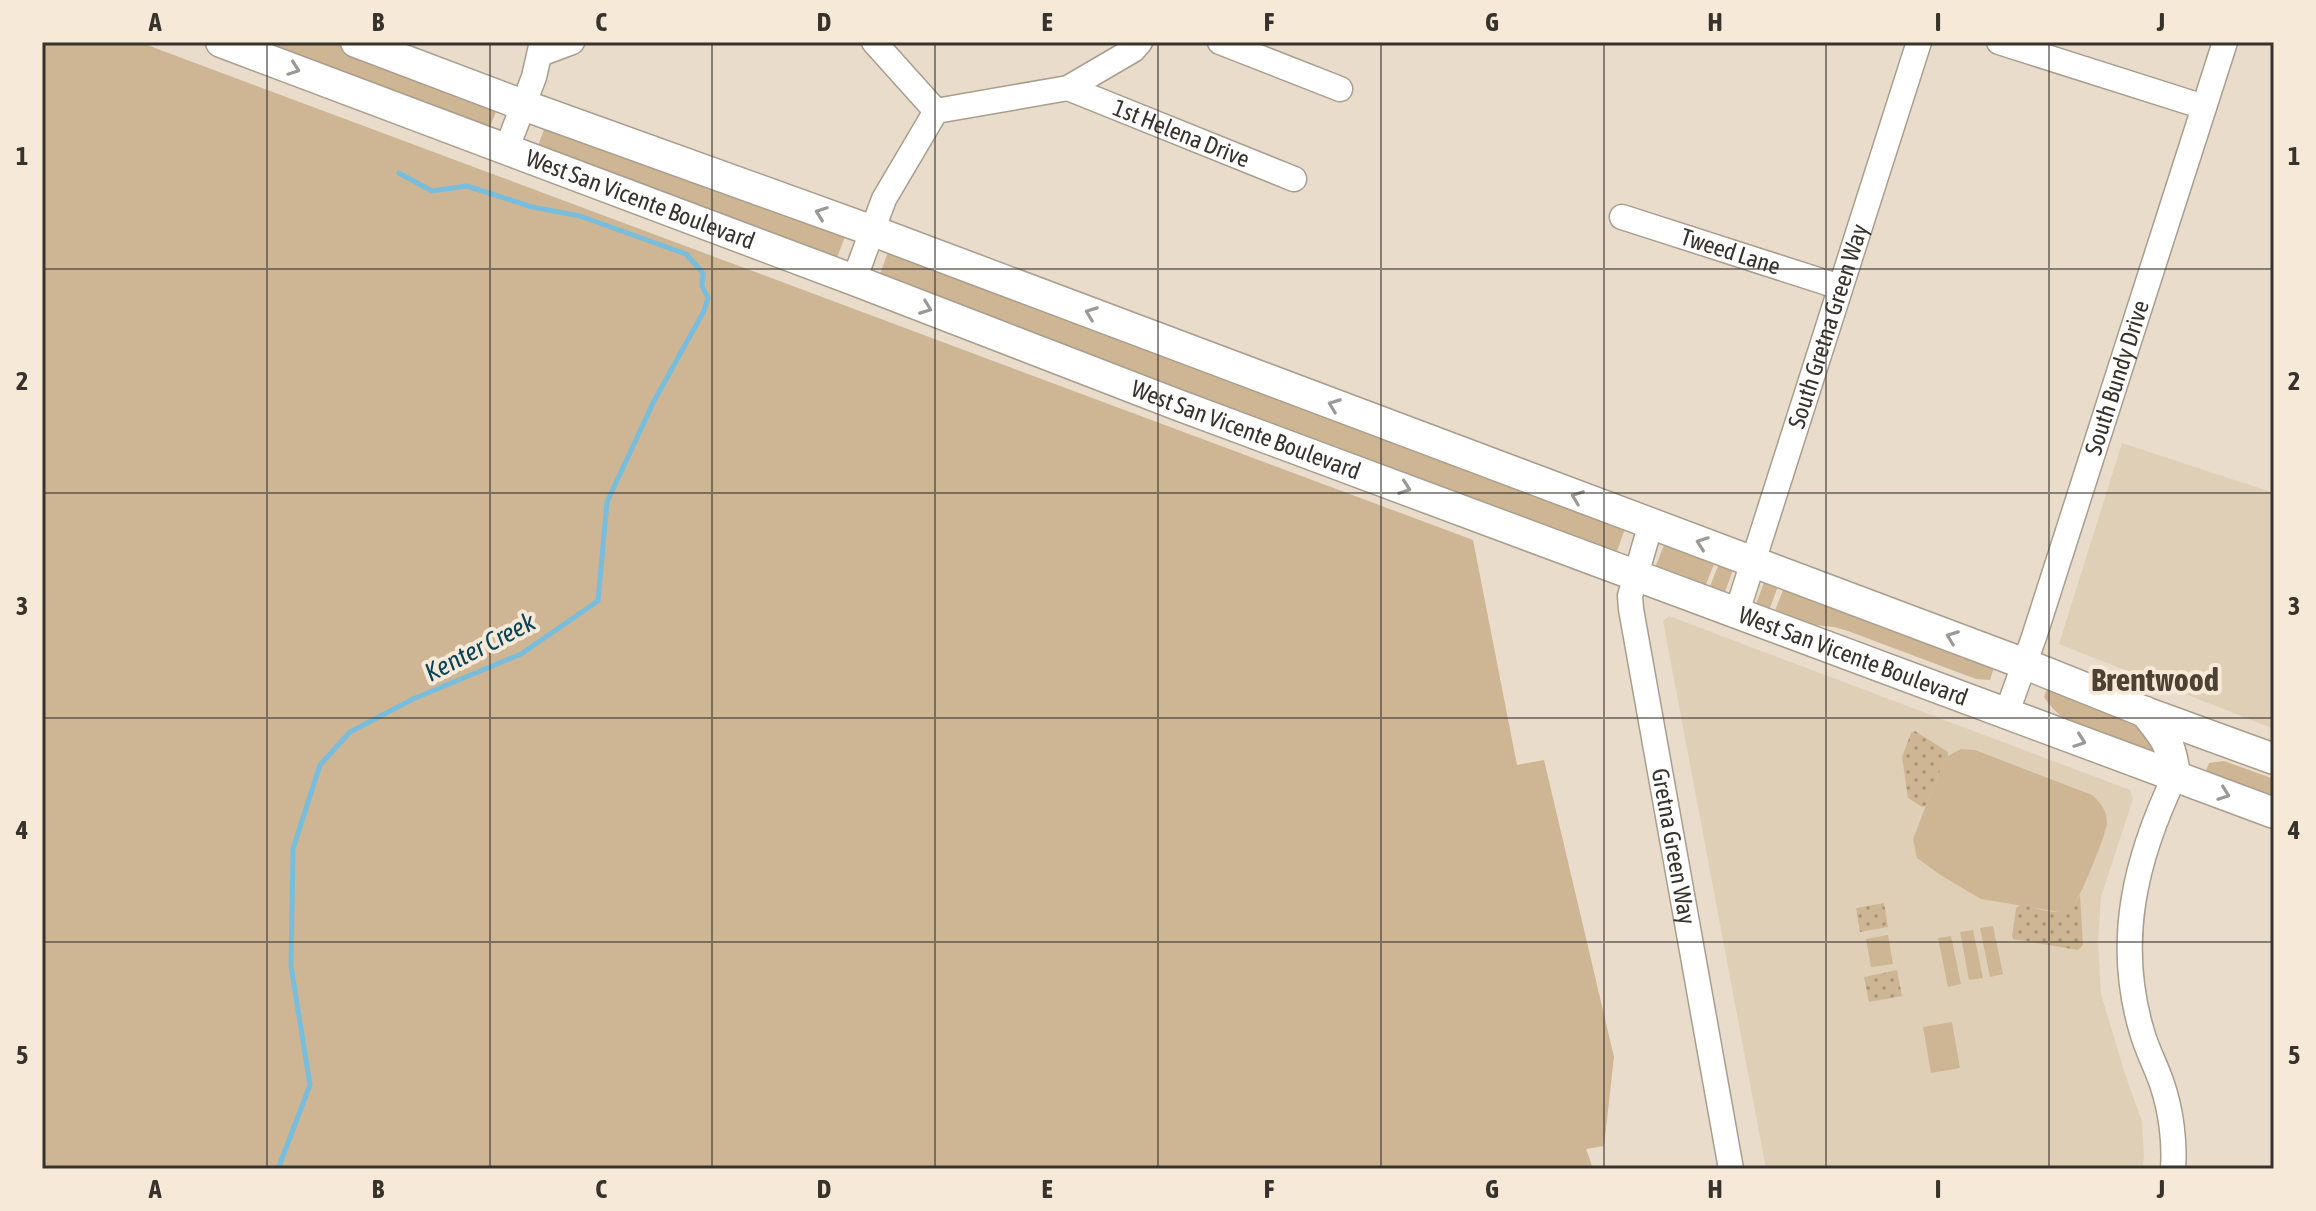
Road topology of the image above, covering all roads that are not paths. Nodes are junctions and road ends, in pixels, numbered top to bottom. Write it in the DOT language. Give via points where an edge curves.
graph roads {
  1 [pos="221,42"];
  2 [pos="356,42"];
  3 [pos="572,42"];
  4 [pos="874,42"];
  5 [pos="1140,42"];
  6 [pos="1220,42"];
  7 [pos="1919,42"];
  8 [pos="1999,42"];
  9 [pos="2225,42"];
  10 [pos="541,48"];
  11 [pos="1068,88"];
  12 [pos="1340,89"];
  13 [pos="523,105"];
  14 [pos="2204,107"];
  15 [pos="936,111"];
  16 [pos="507,148"];
  17 [pos="1294,179"];
  18 [pos="1622,217"];
  19 [pos="873,231"];
  20 [pos="854,280"];
  21 [pos="1840,287"];
  22 [pos="1651,523"];
  23 [pos="1754,562"];
  24 [pos="1636,574"];
  25 [pos="1737,612"];
  26 [pos="2025,664"];
  27 [pos="2007,712"];
  28 [pos="2145,712"];
  29 [pos="2262,755"];
  30 [pos="2175,776"];
  31 [pos="2274,813"];
  32 [pos="1731,1169"];
  33 [pos="2173,1169"];
  1 -- 16 [label="main road, West San Vicente Boulevard, one-way"];
  2 -- 13 [label="main road, West San Vicente Boulevard"];
  3 -- 10 [label="street"];
  4 -- 15 [label="street"];
  5 -- 11 [label="street"];
  6 -- 12 [label="street"];
  7 -- 21 [label="street, South Gretna Green Way"];
  8 -- 14 [label="street"];
  9 -- 14 [label="street, South Bundy Drive"];
  10 -- 13 [label="street"];
  11 -- 15 [label="street"];
  11 -- 17 [label="street, 1st Helena Drive"];
  13 -- 16 [label="street"];
  19 -- 13 [label="main road, West San Vicente Boulevard, one-way"];
  14 -- 26 [label="street, South Bundy Drive"];
  15 -- 19 [label="street" via="884,199"];
  16 -- 20 [label="main road, West San Vicente Boulevard"];
  18 -- 21 [label="street, Tweed Lane"];
  19 -- 20 [label="street"];
  22 -- 19 [label="main road, West San Vicente Boulevard, one-way"];
  20 -- 24 [label="main road, West San Vicente Boulevard, one-way"];
  21 -- 23 [label="street, South Gretna Green Way"];
  23 -- 22 [label="main road, West San Vicente Boulevard, one-way"];
  22 -- 24 [label="street, Gretna Green Way"];
  23 -- 25 [label="street, South Gretna Green Way"];
  26 -- 23 [label="main road, West San Vicente Boulevard, one-way"];
  24 -- 25 [label="main road, West San Vicente Boulevard"];
  24 -- 32 [label="street, Gretna Green Way" via="1631,609"];
  25 -- 27 [label="main road, West San Vicente Boulevard"];
  26 -- 27 [label="street, South Bundy Drive"];
  26 -- 28 [label="main road, West San Vicente Boulevard"];
  27 -- 30 [label="main road, West San Vicente Boulevard, one-way"];
  28 -- 29 [label="main road, West San Vicente Boulevard"];
  28 -- 30 [label="main road" via="2172,751"];
  29 -- 30 [label="main road" via="2197,757"];
  30 -- 31 [label="main road, West San Vicente Boulevard, one-way"];
  30 -- 33 [label="street" via="2143,858 2128,948 2139,1021 2169,1112"];
}
